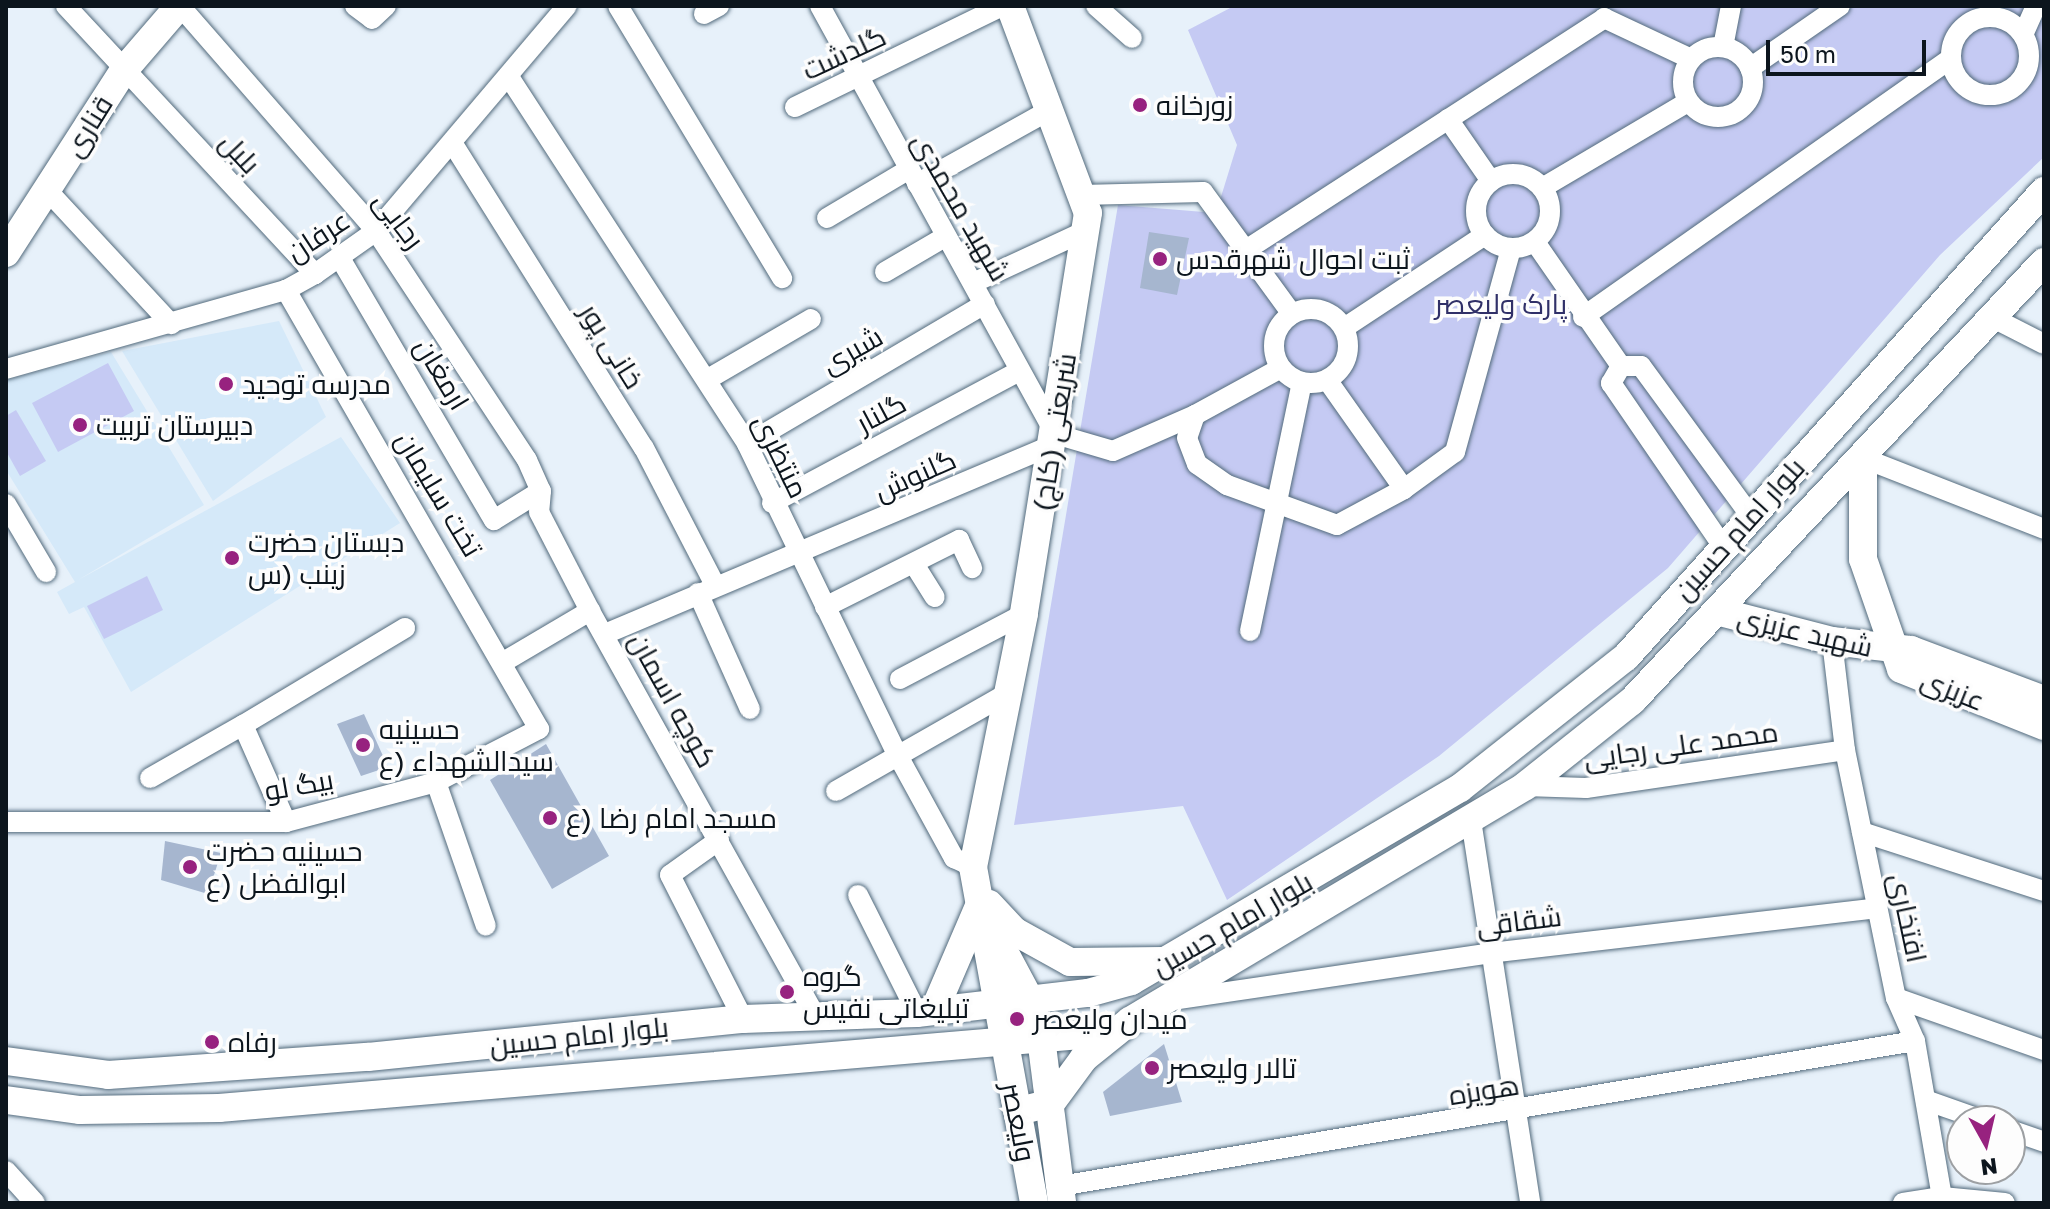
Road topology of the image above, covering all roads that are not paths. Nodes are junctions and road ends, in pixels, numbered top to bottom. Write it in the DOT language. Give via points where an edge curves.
graph roads {
  1 [pos="66,6"];
  2 [pos="179,6"];
  3 [pos="355,6"];
  4 [pos="386,6"];
  5 [pos="567,6"];
  6 [pos="618,6"];
  7 [pos="820,6"];
  8 [pos="1002,6"];
  9 [pos="1010,6"];
  10 [pos="1096,6"];
  11 [pos="1731,6"];
  12 [pos="1840,6"];
  13 [pos="2036,6"];
  14 [pos="2023,35"];
  15 [pos="1132,38"];
  16 [pos="1723,47"];
  17 [pos="1951,58"];
  18 [pos="1691,59"];
  19 [pos="1750,68"];
  20 [pos="124,70"];
  21 [pos="511,80"];
  22 [pos="857,80"];
  23 [pos="1688,102"];
  24 [pos="795,107"];
  25 [pos="1052,109"];
  26 [pos="1448,119"];
  27 [pos="453,144"];
  28 [pos="913,177"];
  29 [pos="1491,181"];
  30 [pos="1542,188"];
  31 [pos="47,190"];
  32 [pos="2044,191"];
  33 [pos="1081,195"];
  34 [pos="827,218"];
  35 [pos="376,231"];
  36 [pos="1085,231"];
  37 [pos="10,235"];
  38 [pos="1485,235"];
  39 [pos="945,237"];
  40 [pos="1535,242"];
  41 [pos="1511,249"];
  42 [pos="1246,250"];
  43 [pos="340,258"];
  44 [pos="2044,262"];
  45 [pos="885,272"];
  46 [pos="315,274"];
  47 [pos="782,278"];
  48 [pos="973,283"];
  49 [pos="286,290"];
  50 [pos="985,304"];
  51 [pos="1292,314"];
  52 [pos="1583,317"];
  53 [pos="1993,318"];
  54 [pos="811,319"];
  55 [pos="171,324"];
  56 [pos="1344,328"];
  57 [pos="2044,344"];
  58 [pos="1621,366"];
  59 [pos="1281,368"];
  60 [pos="6,369"];
  61 [pos="1017,372"];
  62 [pos="708,379"];
  63 [pos="1327,380"];
  64 [pos="1302,382"];
  65 [pos="1195,415"];
  66 [pos="1053,440"];
  67 [pos="747,444"];
  68 [pos="1863,458"];
  69 [pos="1404,489"];
  70 [pos="541,491"];
  71 [pos="772,503"];
  72 [pos="6,504"];
  73 [pos="1279,507"];
  74 [pos="1750,515"];
  75 [pos="2044,529"];
  76 [pos="1722,545"];
  77 [pos="800,556"];
  78 [pos="914,564"];
  79 [pos="972,568"];
  80 [pos="46,572"];
  81 [pos="706,588"];
  82 [pos="935,597"];
  83 [pos="825,607"];
  84 [pos="590,611"];
  85 [pos="1720,612"];
  86 [pos="1024,614"];
  87 [pos="405,628"];
  88 [pos="1250,631"];
  89 [pos="605,634"];
  90 [pos="1832,641"];
  91 [pos="1889,651"];
  92 [pos="505,661"];
  93 [pos="900,679"];
  94 [pos="1008,693"];
  95 [pos="2044,700"];
  96 [pos="750,709"];
  97 [pos="243,725"];
  98 [pos="2044,726"];
  99 [pos="539,729"];
  100 [pos="1845,750"];
  101 [pos="897,754"];
  102 [pos="150,778"];
  103 [pos="436,782"];
  104 [pos="1525,786"];
  105 [pos="836,791"];
  106 [pos="1471,820"];
  107 [pos="6,822"];
  108 [pos="286,822"];
  109 [pos="1862,832"];
  110 [pos="719,840"];
  111 [pos="976,887"];
  112 [pos="2044,891"];
  113 [pos="858,895"];
  114 [pos="1876,908"];
  115 [pos="486,926"];
  116 [pos="1490,953"];
  117 [pos="1176,961"];
  118 [pos="1896,998"];
  119 [pos="1030,1000"];
  120 [pos="1169,1001"];
  121 [pos="994,1004"];
  122 [pos="925,1012"];
  123 [pos="816,1017"];
  124 [pos="743,1019"];
  125 [pos="1116,1032"];
  126 [pos="1041,1038"];
  127 [pos="1001,1041"];
  128 [pos="1915,1041"];
  129 [pos="2044,1050"];
  130 [pos="368,1057"];
  131 [pos="6,1061"];
  132 [pos="372,1098"];
  133 [pos="6,1100"];
  134 [pos="1928,1101"];
  135 [pos="1051,1103"];
  136 [pos="1946,1107"];
  137 [pos="1019,1111"];
  138 [pos="1516,1113"];
  139 [pos="6,1171"];
  140 [pos="1061,1194"];
  141 [pos="1942,1200"];
  142 [pos="35,1203"];
  143 [pos="1034,1203"];
  144 [pos="1530,1203"];
  145 [pos="1903,1203"];
  146 [pos="2005,1203"];
  1 -- 20 [label="street, بلبل"];
  2 -- 20 [label="main road, قناری"];
  2 -- 35 [label="street, رجایی"];
  3 -- 4 [label="street" via="372,19"];
  5 -- 21 [label="street, عرفان"];
  6 -- 47 [label="street"];
  7 -- 22 [label="street, شهید محمدی"];
  8 -- 22 [label="street, گلدشت"];
  9 -- 25 [label="main road, شریعتی (کاج)"];
  10 -- 15 [label="street"];
  11 -- 16 [label="street"];
  12 -- 19 [label="street"];
  13 -- 14 [label="street"];
  14 -- 17 [label="street" via="2004,19 1979,18 1958,33"];
  14 -- 17 [label="street" via="2026,71 1997,95 1960,82"];
  16 -- 18 [label="street"];
  16 -- 19 [label="street"];
  17 -- 52 [label="street"];
  18 -- 23 [label="street" via="1682,80"];
  18 -- 26 [label="street" via="1604,18"];
  19 -- 23 [label="street" via="1748,101 1730,116 1707,116"];
  20 -- 31 [label="main road, قناری"];
  20 -- 46 [label="street, بلبل"];
  21 -- 27 [label="street, عرفان"];
  21 -- 62 [label="street, منتظری"];
  22 -- 24 [label="street, گلدشت"];
  22 -- 28 [label="street, شهید محمدی"];
  23 -- 30 [label="street"];
  25 -- 28 [label="street"];
  25 -- 33 [label="main road, شریعتی (کاج)"];
  26 -- 29 [label="street"];
  26 -- 42 [label="street"];
  27 -- 35 [label="street, عرفان"];
  27 -- 81 [label="street, خانی پور" via="644,448"];
  28 -- 34 [label="street"];
  28 -- 39 [label="street, شهید محمدی"];
  29 -- 30 [label="street" via="1524,175"];
  29 -- 38 [label="street" via="1477,201"];
  30 -- 40 [label="street" via="1551,210"];
  31 -- 37 [label="main road, قناری"];
  31 -- 55 [label="street"];
  32 -- 74 [label="main road, بلوار امام حسین"];
  33 -- 36 [label="main road, شریعتی (کاج)"];
  33 -- 42 [label="street" via="1203,192"];
  35 -- 43 [label="street, عرفان"];
  35 -- 70 [label="street, رجایی"];
  36 -- 48 [label="street"];
  36 -- 66 [label="main road, شریعتی (کاج)"];
  38 -- 41 [label="street"];
  38 -- 56 [label="street"];
  39 -- 45 [label="street"];
  39 -- 48 [label="street, شهید محمدی"];
  40 -- 41 [label="street"];
  40 -- 52 [label="street"];
  41 -- 69 [label="street" via="1455,452"];
  42 -- 51 [label="street"];
  43 -- 46 [label="street, عرفان"];
  43 -- 70 [label="street, ارمغان" via="494,520"];
  44 -- 53 [label="main road, بلوار امام حسین"];
  46 -- 49 [label="street, عرفان"];
  48 -- 50 [label="street, شهید محمدی"];
  49 -- 55 [label="street, عرفان"];
  49 -- 92 [label="street, تخت سلیمان"];
  50 -- 61 [label="street, شهید محمدی"];
  50 -- 67 [label="street, شیری"];
  51 -- 56 [label="street" via="1327,312"];
  51 -- 59 [label="street" via="1274,344"];
  52 -- 58 [label="street"];
  53 -- 57 [label="street"];
  53 -- 68 [label="main road, بلوار امام حسین"];
  54 -- 62 [label="street"];
  55 -- 60 [label="street, عرفان"];
  56 -- 63 [label="street" via="1345,363"];
  58 -- 74 [label="street" via="1641,366"];
  58 -- 76 [label="street" via="1611,383"];
  59 -- 64 [label="street"];
  59 -- 65 [label="street"];
  61 -- 66 [label="street, شهید محمدی"];
  61 -- 71 [label="street, گلنار"];
  62 -- 67 [label="street, منتظری"];
  63 -- 64 [label="street"];
  63 -- 69 [label="street"];
  64 -- 73 [label="street"];
  65 -- 66 [label="street" via="1113,451"];
  65 -- 73 [label="street" via="1187,438 1197,464"];
  66 -- 77 [label="street, گلنوش"];
  66 -- 86 [label="main road, شریعتی (کاج)"];
  67 -- 71 [label="street, منتظری"];
  68 -- 75 [label="street"];
  68 -- 85 [label="main road, بلوار امام حسین"];
  68 -- 91 [label="main road" via="1863,559"];
  69 -- 73 [label="street" via="1337,525"];
  70 -- 84 [label="street, کوچه اسمان" via="539,512"];
  71 -- 77 [label="street, منتظری"];
  72 -- 80 [label="street"];
  73 -- 88 [label="street"];
  74 -- 76 [label="main road, بلوار امام حسین"];
  76 -- 117 [label="main road, بلوار امام حسین" via="1626,657 1512,754"];
  77 -- 81 [label="street, گلنوش"];
  77 -- 83 [label="street, منتظری"];
  78 -- 79 [label="street" via="959,540"];
  78 -- 82 [label="street"];
  78 -- 83 [label="street"];
  81 -- 89 [label="street, گلنوش"];
  81 -- 96 [label="street, خانی پور"];
  83 -- 101 [label="street, منتظری"];
  84 -- 89 [label="street, کوچه اسمان"];
  84 -- 92 [label="street"];
  85 -- 90 [label="main road, شهید عزیزی"];
  85 -- 104 [label="main road, بلوار امام حسین" via="1632,701"];
  86 -- 93 [label="street"];
  86 -- 94 [label="main road, شریعتی (کاج)"];
  87 -- 97 [label="street"];
  89 -- 110 [label="street, کوچه اسمان"];
  90 -- 91 [label="main road, شهید عزیزی"];
  90 -- 100 [label="street, افتخاری"];
  91 -- 95 [label="main road, عزیزی" via="1911,650"];
  91 -- 98 [label="main road, عزیزی" via="1901,669"];
  92 -- 99 [label="street, تخت سلیمان"];
  94 -- 101 [label="street"];
  94 -- 111 [label="main road, شریعتی (کاج)"];
  97 -- 102 [label="street"];
  97 -- 108 [label="street"];
  99 -- 103 [label="street, بیگ لو"];
  100 -- 104 [label="street, محمد علی رجایی" via="1586,788"];
  100 -- 109 [label="street, افتخاری"];
  101 -- 105 [label="street"];
  101 -- 111 [label="street, منتظری" via="954,858"];
  103 -- 108 [label="street, بیگ لو"];
  103 -- 115 [label="street"];
  104 -- 106 [label="main road, بلوار امام حسین"];
  106 -- 116 [label="street"];
  106 -- 120 [label="main road, بلوار امام حسین"];
  107 -- 108 [label="street, بیگ لو"];
  109 -- 112 [label="street"];
  109 -- 114 [label="street, افتخاری"];
  110 -- 123 [label="street, کوچه اسمان"];
  110 -- 124 [label="street" via="670,875"];
  111 -- 117 [label="main road" via="1014,931 1070,962"];
  111 -- 119 [label="main road, ولیعصر"];
  111 -- 121 [label="main road, ولیعصر"];
  111 -- 122 [label="main road"];
  113 -- 122 [label="street"];
  114 -- 116 [label="street, شقاقی"];
  114 -- 118 [label="street, افتخاری"];
  116 -- 120 [label="street, شقاقی"];
  116 -- 138 [label="street"];
  117 -- 119 [label="main road, بلوار امام حسین" via="1088,993"];
  118 -- 128 [label="street, افتخاری"];
  118 -- 129 [label="street"];
  119 -- 121 [label="main road, بلوار امام حسین"];
  119 -- 126 [label="main road, ولیعصر"];
  120 -- 125 [label="main road, بلوار امام حسین"];
  121 -- 122 [label="main road, بلوار امام حسین"];
  121 -- 127 [label="main road, ولیعصر"];
  122 -- 123 [label="main road, بلوار امام حسین"];
  123 -- 124 [label="main road, بلوار امام حسین"];
  124 -- 130 [label="main road, بلوار امام حسین"];
  125 -- 126 [label="main road, بلوار امام حسین"];
  125 -- 135 [label="main road" via="1084,1058"];
  126 -- 127 [label="main road, بلوار امام حسین"];
  126 -- 135 [label="main road, ولیعصر"];
  127 -- 132 [label="main road, بلوار امام حسین"];
  127 -- 137 [label="main road, ولیعصر"];
  128 -- 134 [label="street, افتخاری"];
  128 -- 138 [label="street, هویزه"];
  130 -- 131 [label="main road, بلوار امام حسین" via="108,1075"];
  130 -- 132 [label="main road"];
  132 -- 133 [label="main road, بلوار امام حسین" via="80,1110"];
  134 -- 136 [label="street"];
  134 -- 141 [label="street, افتخاری"];
  135 -- 137 [label="main road"];
  135 -- 140 [label="main road, ولیعصر"];
  137 -- 143 [label="main road, ولیعصر"];
  138 -- 140 [label="street, هویزه"];
  138 -- 144 [label="street"];
  139 -- 142 [label="street"];
  141 -- 145 [label="street"];
  141 -- 146 [label="street"];
}
